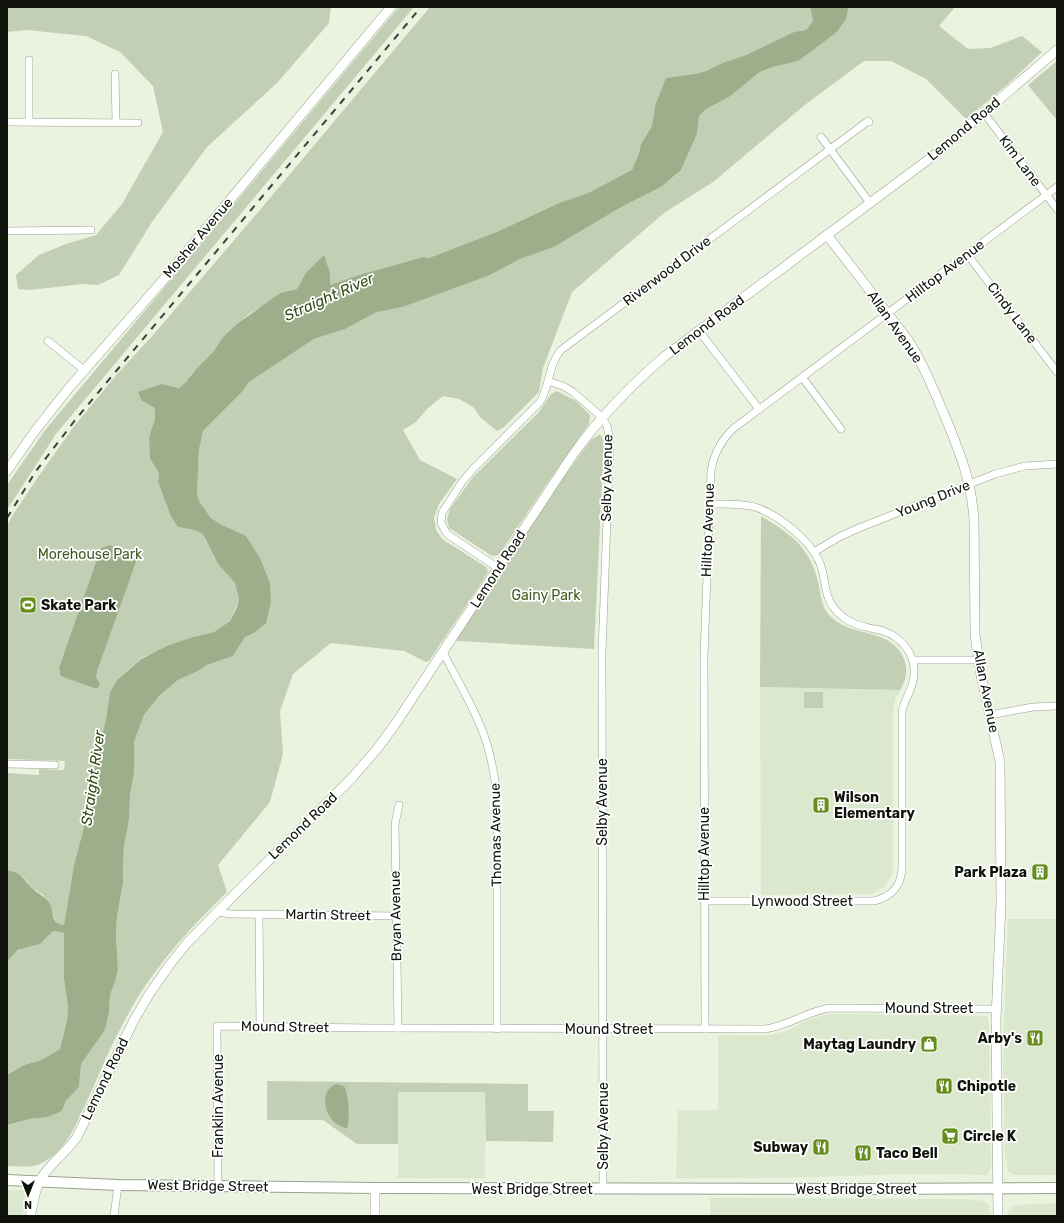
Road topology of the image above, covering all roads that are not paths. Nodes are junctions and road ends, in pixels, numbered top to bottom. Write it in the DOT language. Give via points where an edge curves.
graph roads {
  1 [pos="391,7"];
  2 [pos="1057,50"];
  3 [pos="29,60"];
  4 [pos="115,74"];
  5 [pos="984,113"];
  6 [pos="7,122"];
  7 [pos="29,122"];
  8 [pos="116,122"];
  9 [pos="869,122"];
  10 [pos="138,123"];
  11 [pos="820,138"];
  12 [pos="830,149"];
  13 [pos="1057,187"];
  14 [pos="1046,195"];
  15 [pos="870,203"];
  16 [pos="1057,209"];
  17 [pos="91,230"];
  18 [pos="7,231"];
  19 [pos="827,235"];
  20 [pos="967,254"];
  21 [pos="888,313"];
  22 [pos="699,331"];
  23 [pos="48,340"];
  24 [pos="84,370"];
  25 [pos="1057,372"];
  26 [pos="802,377"];
  27 [pos="548,381"];
  28 [pos="759,409"];
  29 [pos="602,417"];
  30 [pos="842,429"];
  31 [pos="1057,464"];
  32 [pos="7,471"];
  33 [pos="970,484"];
  34 [pos="709,504"];
  35 [pos="814,552"];
  36 [pos="498,568"];
  37 [pos="443,652"];
  38 [pos="913,660"];
  39 [pos="978,660"];
  40 [pos="1057,706"];
  41 [pos="990,715"];
  42 [pos="7,764"];
  43 [pos="55,765"];
  44 [pos="399,804"];
  45 [pos="704,901"];
  46 [pos="217,912"];
  47 [pos="259,914"];
  48 [pos="396,916"];
  49 [pos="997,1009"];
  50 [pos="217,1026"];
  51 [pos="260,1027"];
  52 [pos="398,1028"];
  53 [pos="497,1029"];
  54 [pos="603,1029"];
  55 [pos="705,1029"];
  56 [pos="7,1180"];
  57 [pos="40,1181"];
  58 [pos="118,1185"];
  59 [pos="218,1186"];
  60 [pos="375,1188"];
  61 [pos="998,1188"];
  62 [pos="1057,1188"];
  63 [pos="603,1189"];
  64 [pos="30,1216"];
  65 [pos="114,1216"];
  66 [pos="375,1216"];
  67 [pos="998,1216"];
  1 -- 24 [label="street, Mosher Avenue" via="158,286"];
  2 -- 5 [label="street, Lemond Road"];
  3 -- 7 [label="street"];
  4 -- 8 [label="street"];
  5 -- 14 [label="street, Kim Lane"];
  5 -- 15 [label="street, Lemond Road" via="937,153"];
  6 -- 7 [label="street"];
  7 -- 8 [label="street"];
  8 -- 10 [label="street"];
  9 -- 12 [label="street, Riverwood Drive" via="868,120"];
  11 -- 12 [label="street"];
  12 -- 15 [label="street"];
  12 -- 27 [label="street, Riverwood Drive" via="561,350 552,363"];
  13 -- 14 [label="street, Hilltop Avenue"];
  14 -- 16 [label="street, Kim Lane"];
  14 -- 20 [label="street, Hilltop Avenue"];
  15 -- 19 [label="street, Lemond Road"];
  17 -- 18 [label="street"];
  19 -- 21 [label="street, Allan Avenue"];
  19 -- 22 [label="street, Lemond Road"];
  20 -- 21 [label="street, Hilltop Avenue"];
  20 -- 25 [label="street, Cindy Lane"];
  21 -- 26 [label="street, Hilltop Avenue"];
  21 -- 33 [label="street, Allan Avenue" via="908,340 927,373 961,455"];
  22 -- 28 [label="street"];
  22 -- 29 [label="street, Lemond Road" via="642,376"];
  23 -- 24 [label="street"];
  24 -- 32 [label="street, Mosher Avenue"];
  26 -- 28 [label="street, Hilltop Avenue"];
  26 -- 30 [label="street"];
  27 -- 29 [label="street" via="573,392"];
  27 -- 36 [label="street, Riverwood Drive" via="540,402 473,468 442,513 441,523 447,534"];
  28 -- 34 [label="street, Hilltop Avenue" via="734,428 720,444 711,467"];
  29 -- 36 [label="street, Lemond Road" via="572,456"];
  29 -- 54 [label="street, Selby Avenue" via="610,440 602,653"];
  31 -- 33 [label="street, Young Drive" via="1025,466"];
  33 -- 35 [label="street, Young Drive" via="859,528"];
  33 -- 39 [label="street, Allan Avenue" via="974,519"];
  34 -- 35 [label="street" via="743,505 764,511 808,543"];
  34 -- 45 [label="street, Hilltop Avenue" via="704,655"];
  35 -- 38 [label="street" via="829,600 838,614 857,625 892,634 906,646"];
  36 -- 37 [label="street, Lemond Road"];
  37 -- 46 [label="street, Lemond Road" via="394,726 351,779"];
  37 -- 53 [label="street, Thomas Avenue" via="479,724 495,776"];
  38 -- 39 [label="street"];
  38 -- 45 [label="street, Lynwood Street" via="914,676 902,712 902,869 900,882 896,888 883,899 874,901"];
  39 -- 41 [label="street, Allan Avenue"];
  40 -- 41 [label="street" via="1033,707"];
  41 -- 49 [label="street, Allan Avenue" via="1000,762 1001,903"];
  42 -- 43 [label="street"];
  44 -- 48 [label="street, Bryan Avenue" via="394,824"];
  45 -- 55 [label="street, Hilltop Avenue"];
  46 -- 47 [label="street, Martin Street"];
  46 -- 57 [label="street, Lemond Road" via="171,963 150,993 134,1020 77,1137"];
  47 -- 48 [label="street, Martin Street"];
  47 -- 51 [label="street"];
  48 -- 52 [label="street, Bryan Avenue"];
  49 -- 55 [label="street, Mound Street" via="829,1008 765,1029"];
  49 -- 61 [label="street, Allan Avenue"];
  50 -- 51 [label="street, Mound Street"];
  50 -- 59 [label="street, Franklin Avenue"];
  51 -- 52 [label="street, Mound Street"];
  52 -- 53 [label="street, Mound Street"];
  53 -- 54 [label="street, Mound Street"];
  54 -- 55 [label="street, Mound Street"];
  54 -- 63 [label="street, Selby Avenue"];
  56 -- 57 [label="main road, West Bridge Street"];
  57 -- 58 [label="main road, West Bridge Street"];
  57 -- 64 [label="street"];
  58 -- 59 [label="main road, West Bridge Street"];
  58 -- 65 [label="street"];
  59 -- 60 [label="main road, West Bridge Street"];
  60 -- 63 [label="main road, West Bridge Street"];
  60 -- 66 [label="street"];
  61 -- 62 [label="main road, West Bridge Street"];
  61 -- 63 [label="main road, West Bridge Street"];
  61 -- 67 [label="street, Allan Avenue"];
}
